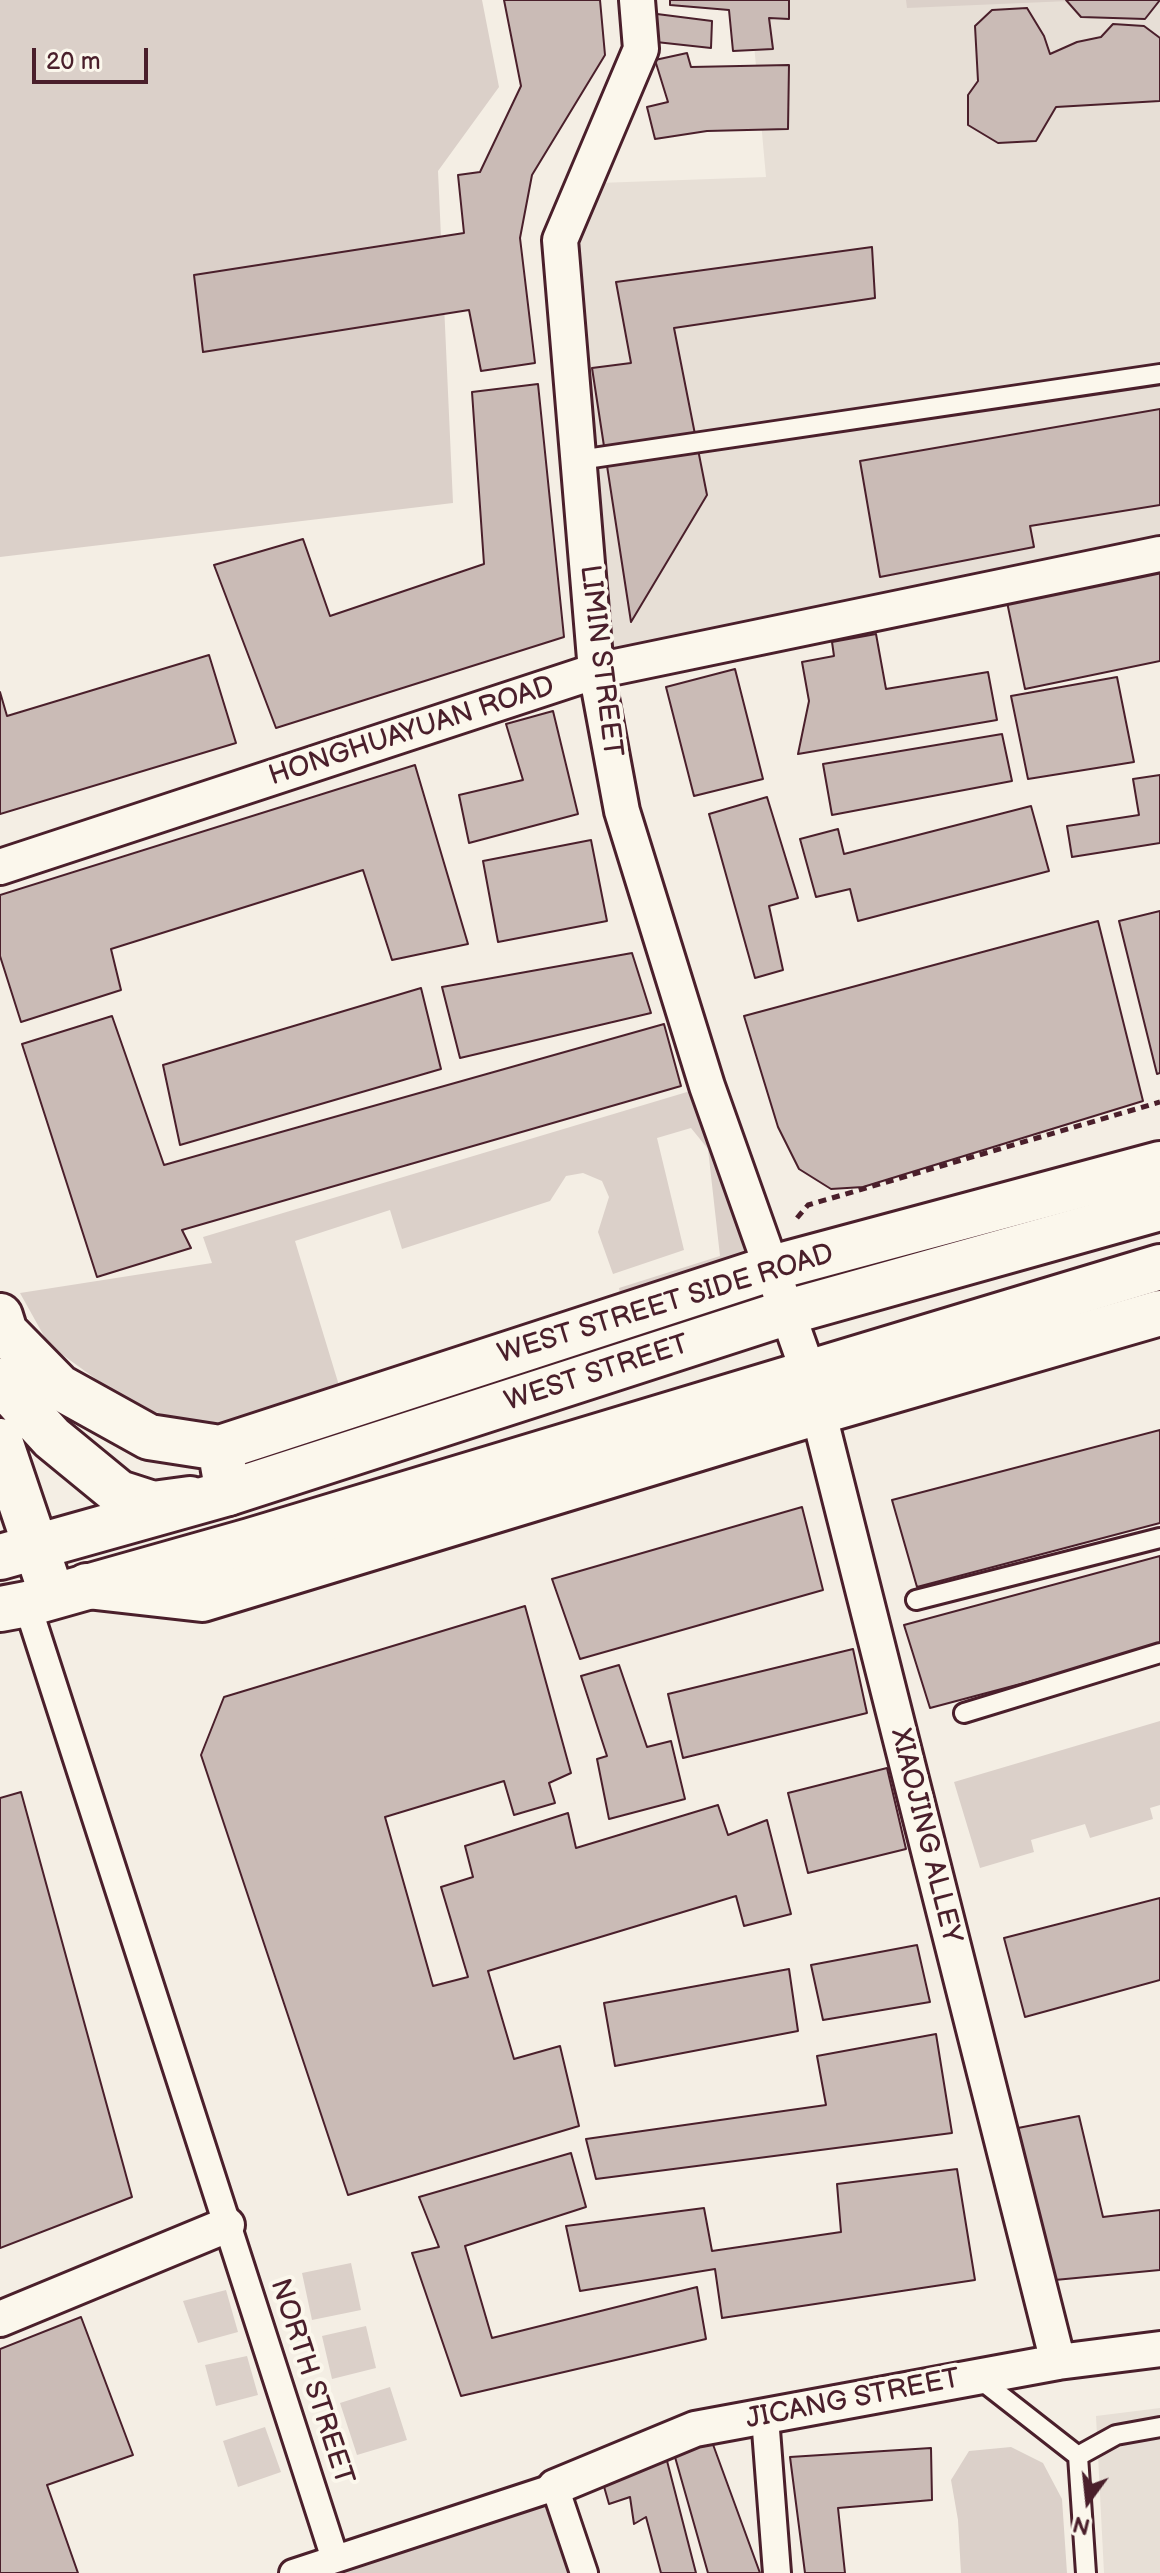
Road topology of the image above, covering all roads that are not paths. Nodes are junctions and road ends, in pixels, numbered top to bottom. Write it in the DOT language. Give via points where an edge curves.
graph roads {
  1 [pos="637,0"];
  2 [pos="1160,374"];
  3 [pos="579,460"];
  4 [pos="1160,554"];
  5 [pos="596,671"];
  6 [pos="0,867"];
  7 [pos="1160,1164"];
  8 [pos="1160,1208"];
  9 [pos="1160,1267"];
  10 [pos="772,1268"];
  11 [pos="788,1312"];
  12 [pos="1160,1313"];
  13 [pos="0,1316"];
  14 [pos="0,1381"];
  15 [pos="813,1392"];
  16 [pos="0,1441"];
  17 [pos="220,1448"];
  18 [pos="228,1493"];
  19 [pos="1160,1538"];
  20 [pos="18,1553"];
  21 [pos="916,1600"];
  22 [pos="28,1602"];
  23 [pos="1160,1653"];
  24 [pos="964,1713"];
  25 [pos="227,2225"];
  26 [pos="0,2319"];
  27 [pos="1160,2349"];
  28 [pos="1058,2362"];
  29 [pos="977,2377"];
  30 [pos="765,2417"];
  31 [pos="1160,2427"];
  32 [pos="1078,2456"];
  33 [pos="555,2487"];
  34 [pos="352,2561"];
  35 [pos="293,2573"];
  36 [pos="584,2573"];
  37 [pos="777,2573"];
  38 [pos="1086,2573"];
  1 -- 3 [label="street, LIMIN STREET" via="641,49 560,240"];
  2 -- 3 [label="lane"];
  3 -- 5 [label="street, LIMIN STREET"];
  4 -- 5 [label="street, HONGHUAYUAN ROAD"];
  5 -- 6 [label="street, HONGHUAYUAN ROAD"];
  5 -- 10 [label="street, LIMIN STREET" via="622,811 707,1086"];
  7 -- 10 [label="main road, WEST STREET SIDE ROAD"];
  8 -- 11 [label="main road, WEST STREET"];
  9 -- 15 [label="main road, WEST STREET"];
  10 -- 11 [label="street, LIMIN STREET"];
  10 -- 17 [label="main road, WEST STREET SIDE ROAD"];
  11 -- 15 [label="street, XIAOJING ALLEY"];
  11 -- 18 [label="main road, WEST STREET"];
  12 -- 15 [label="main road"];
  13 -- 17 [label="main road" via="5,1332 59,1387 149,1437"];
  14 -- 18 [label="main road" via="52,1438 119,1493 153,1504"];
  15 -- 22 [label="main road, WEST STREET"];
  15 -- 28 [label="street, XIAOJING ALLEY"];
  16 -- 20 [label="main road"];
  17 -- 18 [label="main road"];
  18 -- 20 [label="main road, WEST STREET"];
  19 -- 21 [label="lane"];
  20 -- 22 [label="main road"];
  22 -- 25 [label="street, NORTH STREET"];
  23 -- 24 [label="lane"];
  25 -- 26 [label="street"];
  25 -- 34 [label="street, NORTH STREET"];
  27 -- 28 [label="street, JICANG STREET"];
  28 -- 29 [label="street, JICANG STREET"];
  29 -- 30 [label="street, JICANG STREET"];
  29 -- 32 [label="lane"];
  30 -- 33 [label="street, JICANG STREET" via="695,2429"];
  30 -- 37 [label="street"];
  31 -- 32 [label="lane" via="1116,2435"];
  32 -- 38 [label="lane"];
  33 -- 34 [label="street"];
  33 -- 36 [label="street"];
  34 -- 35 [label="street"];
}
